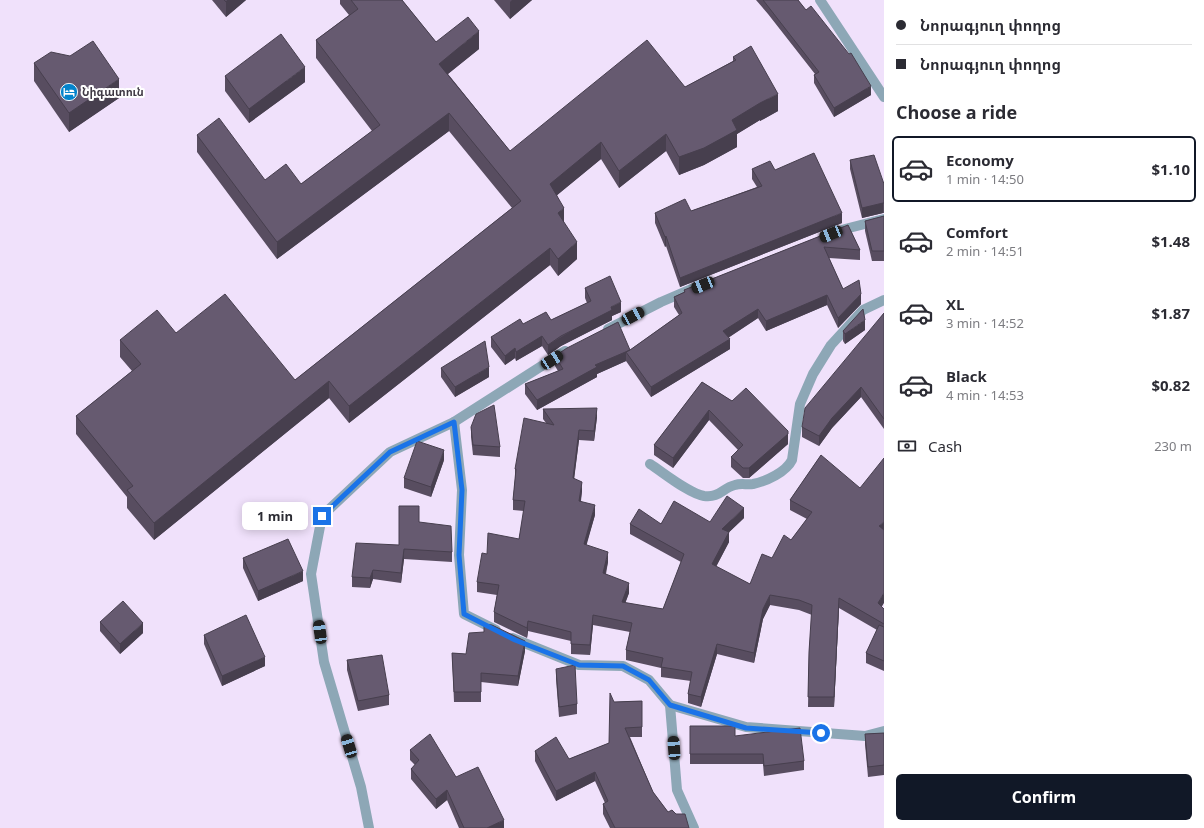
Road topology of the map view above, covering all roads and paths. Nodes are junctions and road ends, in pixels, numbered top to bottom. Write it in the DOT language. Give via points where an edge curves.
graph roads {
  1 [pos="820,0"];
  2 [pos="884,97"];
  3 [pos="884,219"];
  4 [pos="830,234"];
  5 [pos="705,284"];
  6 [pos="884,300"];
  7 [pos="599,334"];
  8 [pos="571,348"];
  9 [pos="454,422"];
  10 [pos="650,464"];
  11 [pos="670,705"];
  12 [pos="884,731"];
  13 [pos="369,828"];
  14 [pos="694,828"];
  1 -- 2 [label="street"];
  3 -- 4 [label="street"];
  5 -- 7 [label="street" via="661,302"];
  6 -- 10 [label="street" via="863,310 830,345 813,374 800,404 792,460 783,471 757,483 737,484 717,495 704,496 684,487"];
  8 -- 9 [label="street"];
  9 -- 11 [label="street" via="462,490 459,555 464,614 515,640 579,665 623,666 649,680"];
  9 -- 13 [label="street" via="390,452 322,516 311,574 324,662 361,787"];
  11 -- 12 [label="street" via="746,728 865,736"];
  11 -- 14 [label="street" via="677,790"];
}
